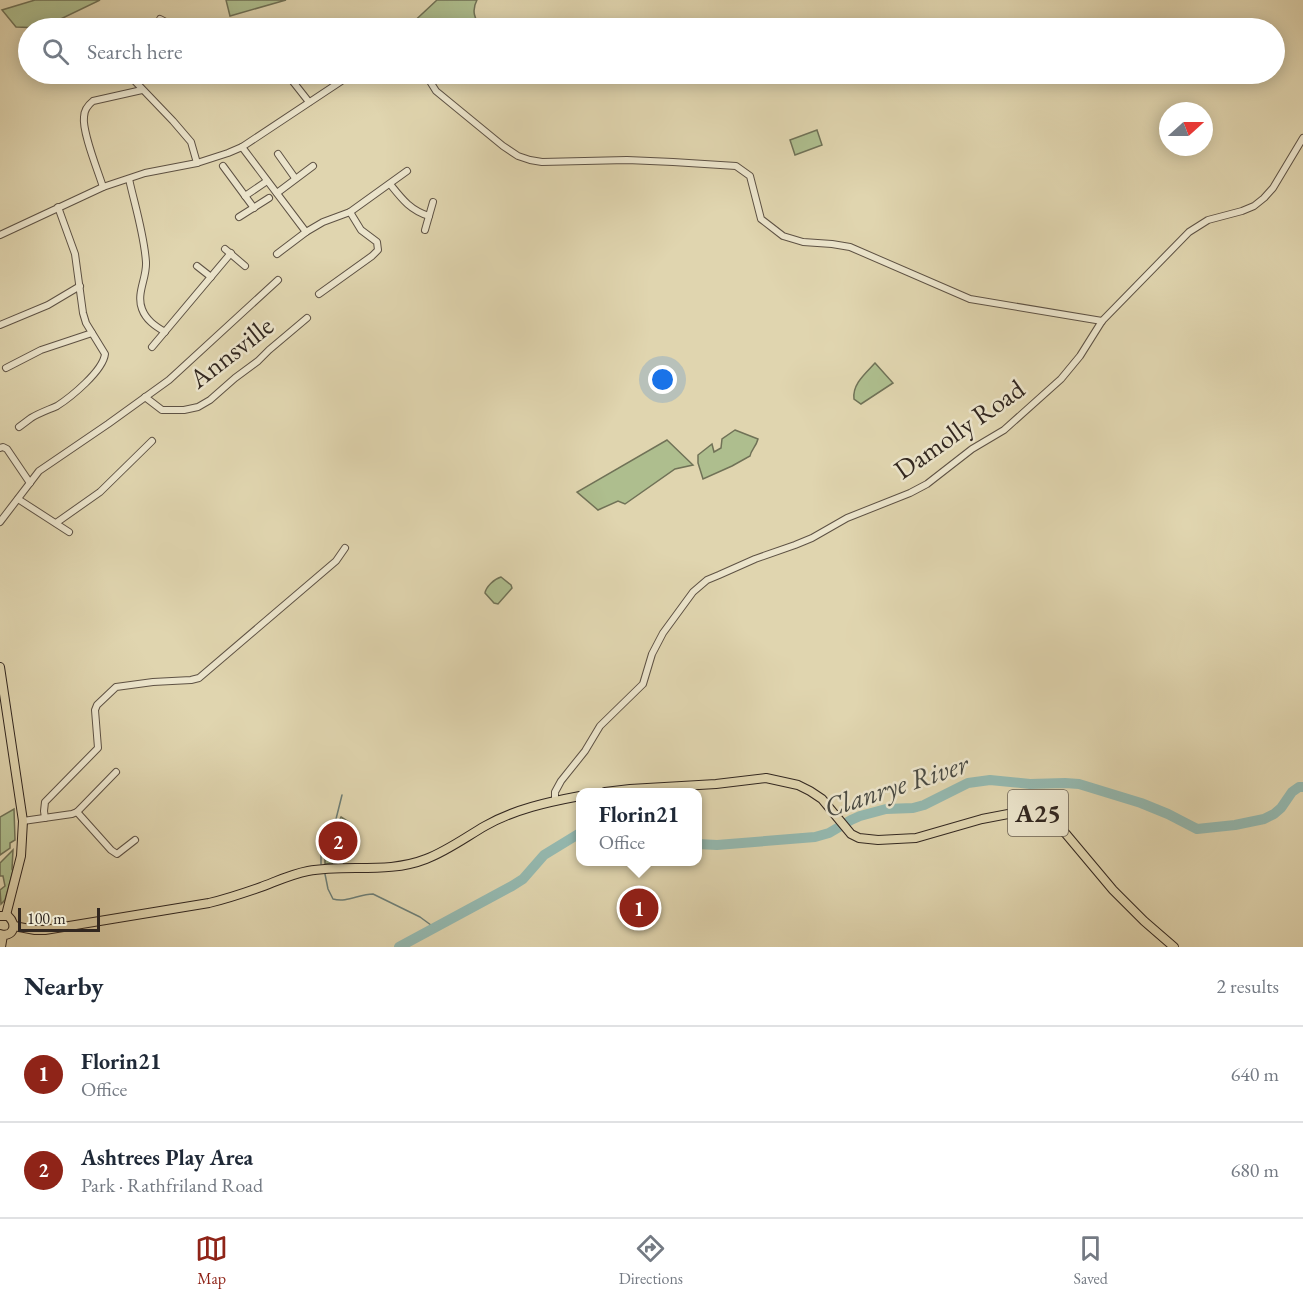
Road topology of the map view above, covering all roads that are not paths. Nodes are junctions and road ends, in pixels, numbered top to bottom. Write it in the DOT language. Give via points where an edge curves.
graph roads {
  1 [pos="137,84"];
  2 [pos="295,84"];
  3 [pos="337,84"];
  4 [pos="432,84"];
  5 [pos="142,90"];
  6 [pos="309,102"];
  7 [pos="1303,138"];
  8 [pos="242,147"];
  9 [pos="278,154"];
  10 [pos="197,163"];
  11 [pos="223,166"];
  12 [pos="313,166"];
  13 [pos="408,171"];
  14 [pos="129,178"];
  15 [pos="296,178"];
  16 [pos="267,181"];
  17 [pos="390,184"];
  18 [pos="103,187"];
  19 [pos="277,193"];
  20 [pos="245,196"];
  21 [pos="269,198"];
  22 [pos="433,202"];
  23 [pos="58,207"];
  24 [pos="254,208"];
  25 [pos="350,212"];
  26 [pos="429,216"];
  27 [pos="239,217"];
  28 [pos="425,230"];
  29 [pos="306,232"];
  30 [pos="0,235"];
  31 [pos="276,254"];
  32 [pos="197,266"];
  33 [pos="245,266"];
  34 [pos="212,277"];
  35 [pos="278,280"];
  36 [pos="80,286"];
  37 [pos="319,294"];
  38 [pos="297,315"];
  39 [pos="1102,321"];
  40 [pos="0,325"];
  41 [pos="165,332"];
  42 [pos="93,333"];
  43 [pos="152,347"];
  44 [pos="6,368"];
  45 [pos="145,397"];
  46 [pos="19,427"];
  47 [pos="152,441"];
  48 [pos="0,448"];
  49 [pos="30,483"];
  50 [pos="18,499"];
  51 [pos="0,522"];
  52 [pos="56,523"];
  53 [pos="69,532"];
  54 [pos="345,548"];
  55 [pos="0,667"];
  56 [pos="116,772"];
  57 [pos="647,788"];
  58 [pos="576,797"];
  59 [pos="555,801"];
  60 [pos="77,812"];
  61 [pos="45,818"];
  62 [pos="23,821"];
  63 [pos="135,840"];
  64 [pos="3,916"];
  65 [pos="14,926"];
  66 [pos="2,934"];
  67 [pos="1,947"];
  68 [pos="1174,947"];
  1 -- 5 [label="street"];
  2 -- 6 [label="street"];
  3 -- 6 [label="street"];
  4 -- 39 [label="street" via="518,156 542,162 627,160 736,166 750,176 761,219 783,236 850,247 970,299"];
  5 -- 10 [label="street" via="191,142"];
  5 -- 18 [label="street" via="93,101 84,115"];
  6 -- 8 [label="street"];
  7 -- 39 [label="street, Damolly Road" via="1264,198 1254,206 1208,220 1189,232"];
  8 -- 10 [label="street"];
  8 -- 16 [label="street"];
  9 -- 15 [label="street"];
  10 -- 14 [label="street"];
  11 -- 20 [label="street"];
  12 -- 15 [label="street"];
  13 -- 17 [label="street"];
  14 -- 18 [label="street"];
  14 -- 41 [label="street" via="146,266 141,307 154,325"];
  15 -- 19 [label="street"];
  16 -- 19 [label="street"];
  16 -- 20 [label="street"];
  17 -- 25 [label="street"];
  17 -- 26 [label="street" via="410,207"];
  18 -- 23 [label="street"];
  19 -- 29 [label="street"];
  20 -- 24 [label="street"];
  21 -- 24 [label="street"];
  22 -- 26 [label="street"];
  23 -- 30 [label="street"];
  23 -- 36 [label="street" via="75,254"];
  24 -- 27 [label="street"];
  25 -- 29 [label="street"];
  25 -- 37 [label="street" via="361,230 377,242 378,250"];
  26 -- 28 [label="street"];
  29 -- 31 [label="street"];
  32 -- 34 [label="street"];
  33 -- 34 [label="street" via="228,251"];
  34 -- 41 [label="street"];
  35 -- 45 [label="street, Annsville" via="186,366"];
  36 -- 40 [label="street" via="48,305"];
  36 -- 42 [label="street" via="83,313"];
  38 -- 45 [label="street, Annsville" via="305,320 198,407 162,410"];
  39 -- 59 [label="street, Damolly Road" via="1061,379 1004,430 927,484 847,518 812,538 706,580 663,633 643,684 600,726 561,781"];
  41 -- 43 [label="street"];
  42 -- 44 [label="street" via="48,347"];
  42 -- 46 [label="street" via="105,354 101,366 64,400"];
  45 -- 49 [label="street, Annsville" via="47,465"];
  47 -- 52 [label="street" via="100,492"];
  48 -- 49 [label="street" via="7,449"];
  49 -- 50 [label="street, Annsville"];
  50 -- 51 [label="street, Annsville"];
  50 -- 52 [label="street"];
  52 -- 53 [label="street"];
  54 -- 61 [label="street" via="336,561 199,678 116,687 95,710 98,748 45,802"];
  55 -- 62 [label="main road"];
  56 -- 60 [label="street"];
  57 -- 68 [label="main road, A25" via="766,778 798,785 822,799 848,832 878,840 916,838 982,819 1024,811 1036,813 1066,834 1113,890"];
  58 -- 59 [label="main road"];
  59 -- 65 [label="main road" via="508,815 427,859 401,866 310,870 208,903 45,930"];
  60 -- 61 [label="street"];
  60 -- 63 [label="street" via="117,854"];
  61 -- 62 [label="street"];
  62 -- 64 [label="main road" via="21,856"];
  64 -- 65 [label="main road" via="11,918"];
  65 -- 66 [label="main road" via="11,932"];
  66 -- 67 [label="main road"];
}
